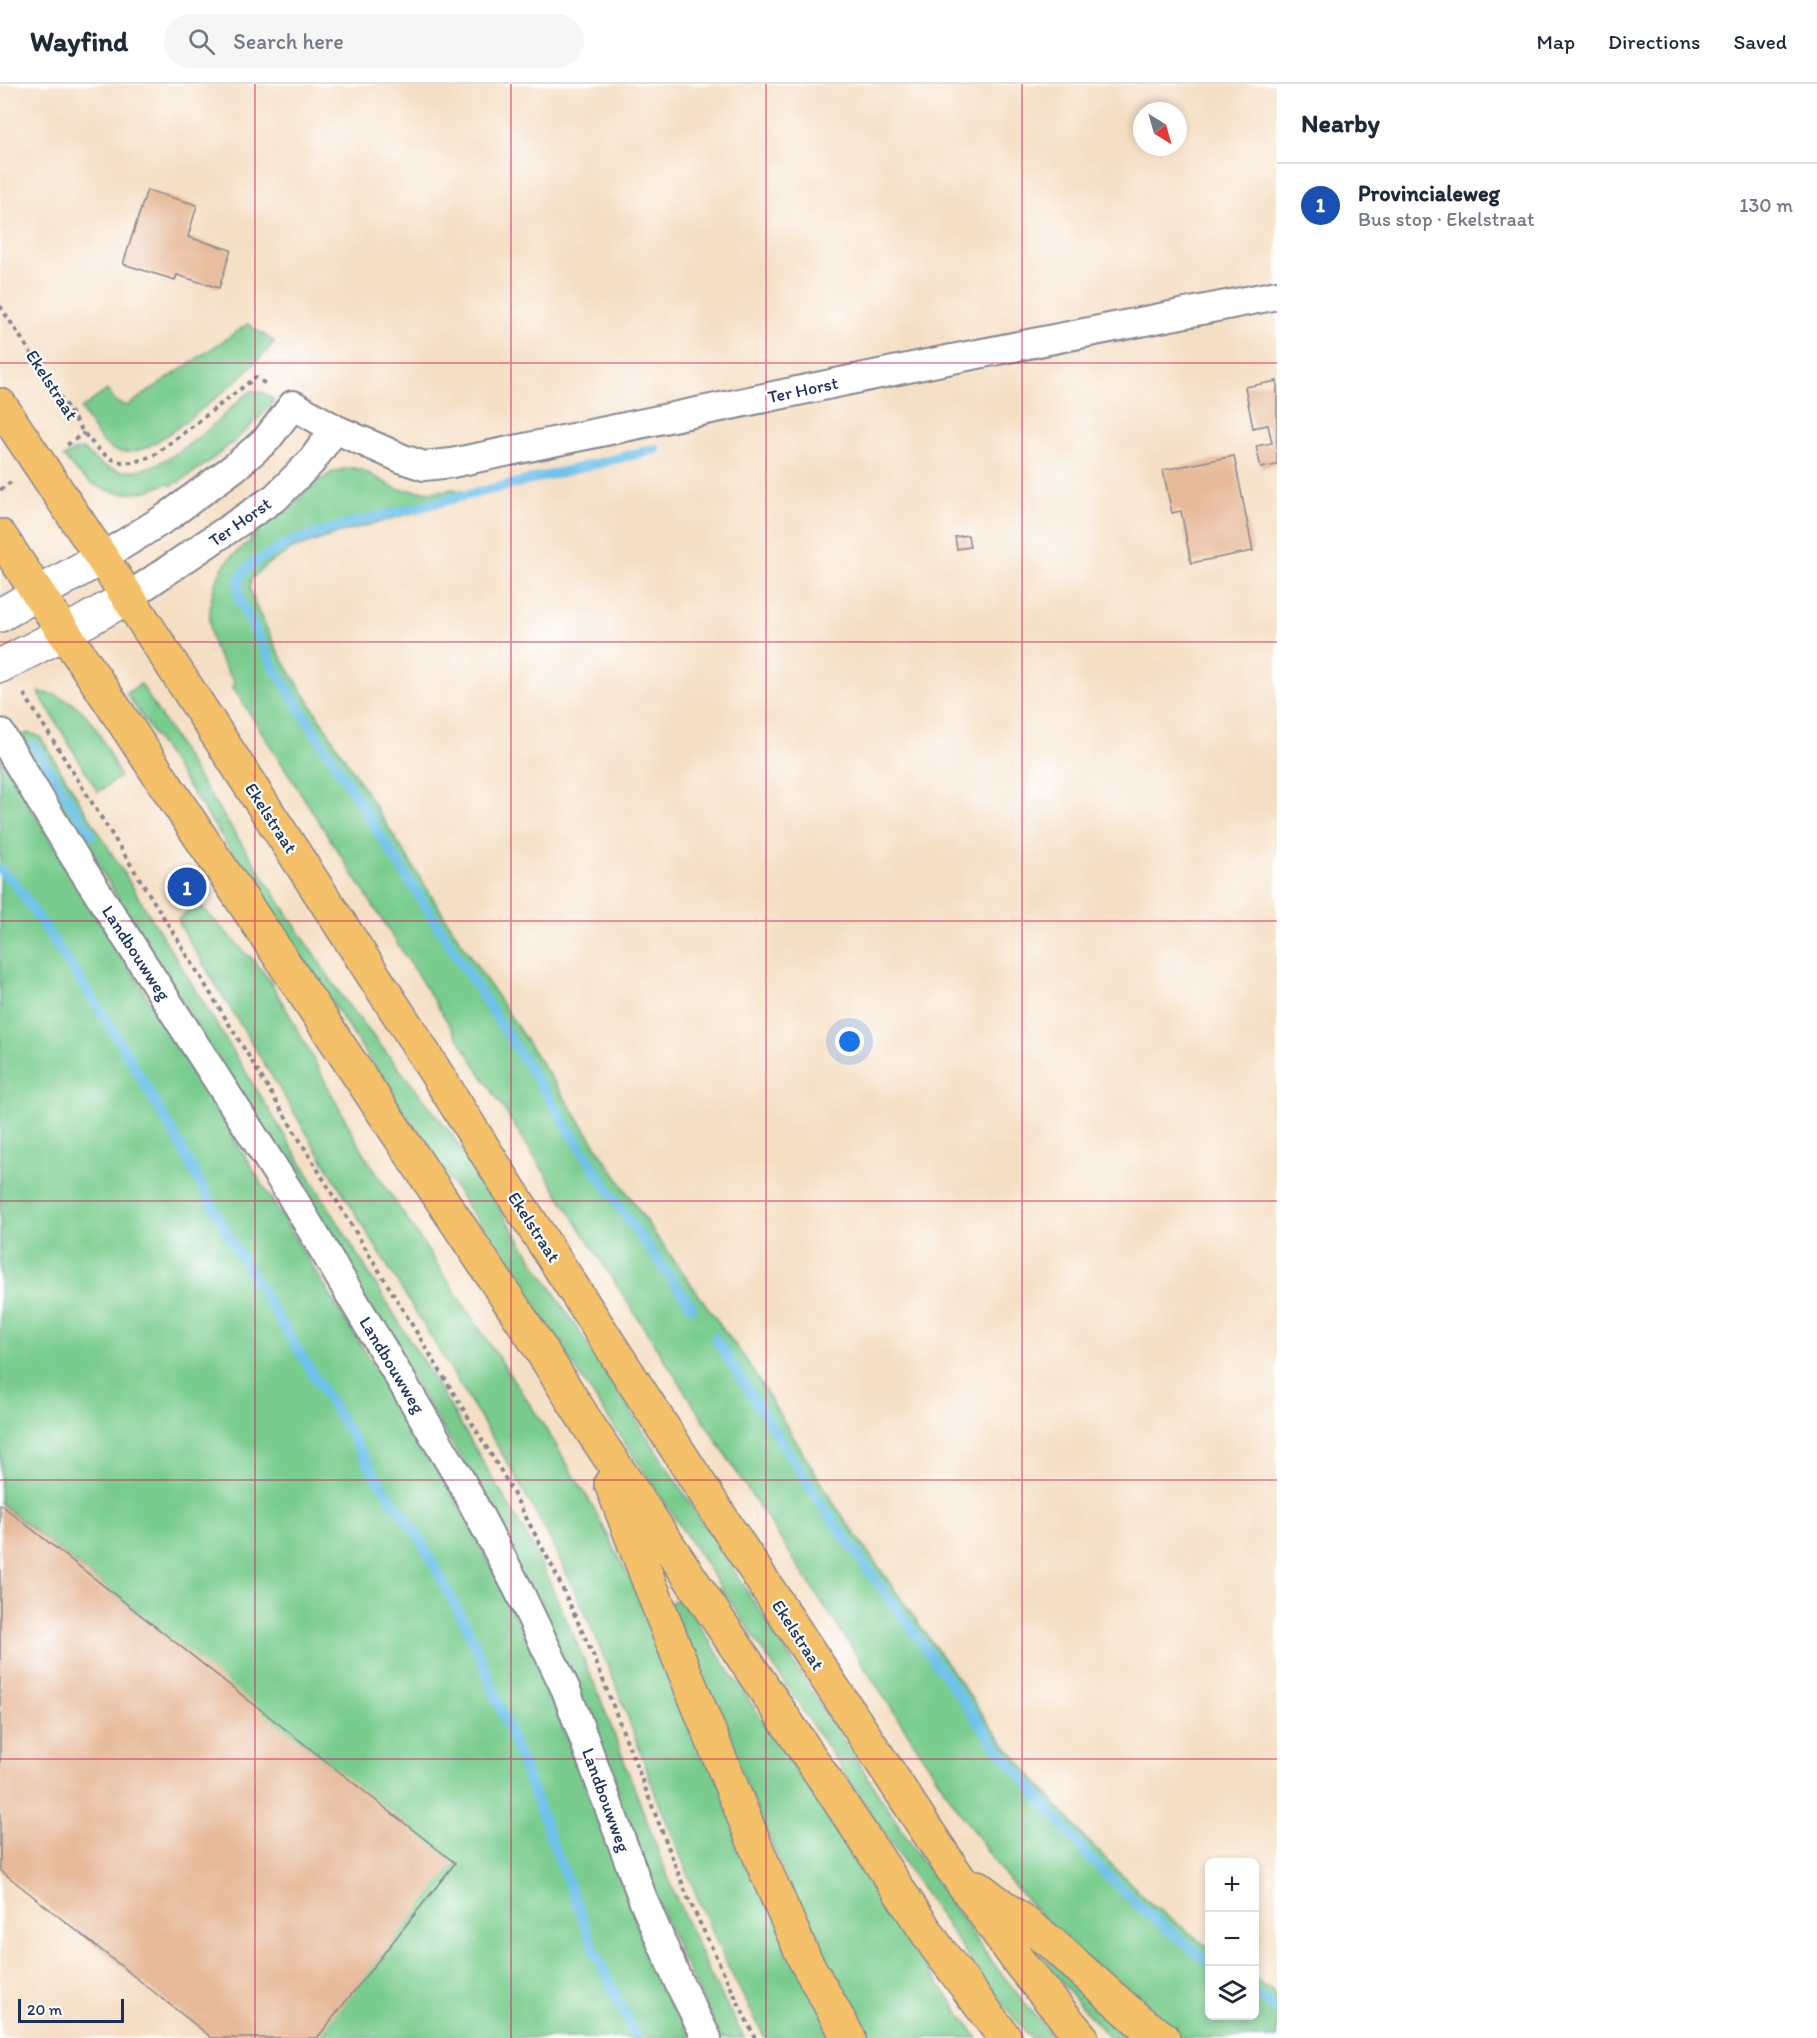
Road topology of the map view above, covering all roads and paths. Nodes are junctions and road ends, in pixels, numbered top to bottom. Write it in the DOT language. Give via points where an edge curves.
graph roads {
  1 [pos="1277,295"];
  2 [pos="0,306"];
  3 [pos="0,405"];
  4 [pos="293,405"];
  5 [pos="335,429"];
  6 [pos="0,536"];
  7 [pos="101,558"];
  8 [pos="37,593"];
  9 [pos="128,597"];
  10 [pos="0,615"];
  11 [pos="64,633"];
  12 [pos="0,666"];
  13 [pos="0,733"];
  14 [pos="590,1428"];
  15 [pos="951,1868"];
  16 [pos="707,2038"];
  17 [pos="849,2038"];
  18 [pos="1005,2038"];
  19 [pos="1082,2038"];
  20 [pos="1163,2038"];
  1 -- 5 [label="street, Ter Horst" via="452,463 424,466"];
  2 -- 4 [label="path, Ekelstraat" via="84,433 108,459 123,463 156,454 256,377"];
  3 -- 7 [label="main road, Ekelstraat"];
  4 -- 5 [label="street, Ter Horst"];
  4 -- 7 [label="street" via="267,439 235,467 167,517"];
  5 -- 9 [label="street, Ter Horst" via="276,497"];
  6 -- 8 [label="main road"];
  7 -- 8 [label="street"];
  7 -- 9 [label="main road, Ekelstraat"];
  8 -- 10 [label="street"];
  8 -- 11 [label="main road"];
  9 -- 11 [label="street"];
  9 -- 15 [label="main road, Ekelstraat"];
  11 -- 12 [label="street"];
  11 -- 14 [label="main road"];
  13 -- 16 [label="street, Landbouwweg" via="288,1190 460,1480 566,1690 644,1902"];
  14 -- 17 [label="main road" via="767,1874 805,1960"];
  14 -- 18 [label="main road" via="938,1949"];
  15 -- 19 [label="main road, Ekelstraat" via="1022,1966"];
  15 -- 20 [label="main road" via="1050,1942"];
}
